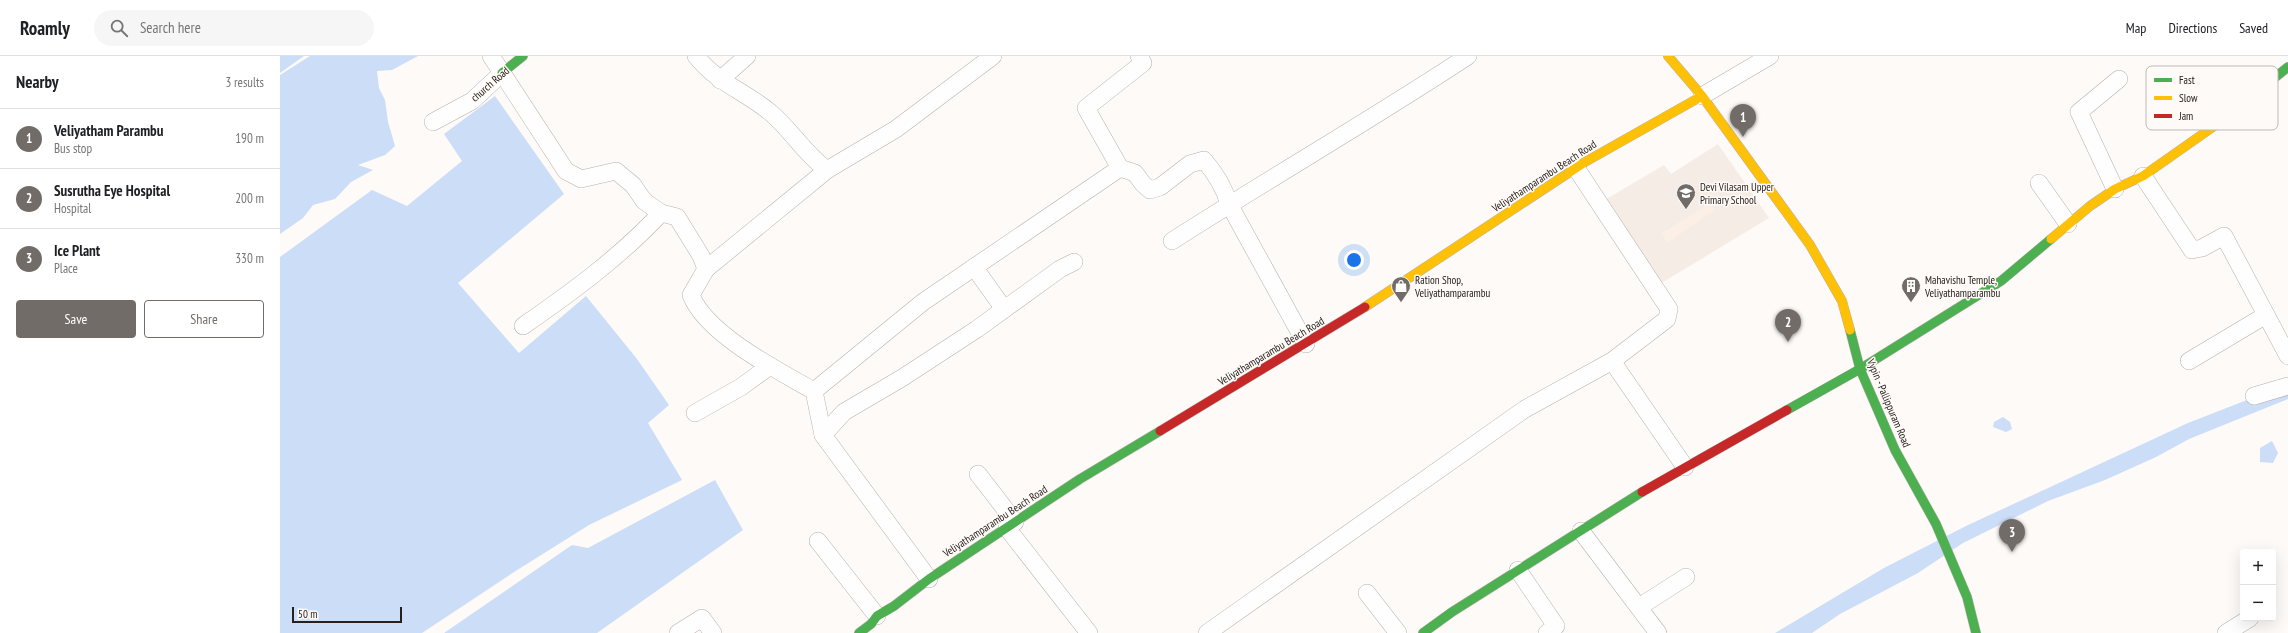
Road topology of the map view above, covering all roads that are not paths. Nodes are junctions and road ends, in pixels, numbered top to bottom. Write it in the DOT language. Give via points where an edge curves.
graph roads {
  1 [pos="490,56"];
  2 [pos="524,56"];
  3 [pos="696,56"];
  4 [pos="747,56"];
  5 [pos="993,56"];
  6 [pos="1139,56"];
  7 [pos="1468,56"];
  8 [pos="1668,56"];
  9 [pos="1770,56"];
  10 [pos="2288,67"];
  11 [pos="502,73"];
  12 [pos="2278,75"];
  13 [pos="2119,79"];
  14 [pos="720,80"];
  15 [pos="1702,96"];
  16 [pos="433,122"];
  17 [pos="2209,130"];
  18 [pos="1120,168"];
  19 [pos="1576,168"];
  20 [pos="827,170"];
  21 [pos="2143,176"];
  22 [pos="2039,183"];
  23 [pos="2115,189"];
  24 [pos="1229,204"];
  25 [pos="661,212"];
  26 [pos="2068,224"];
  27 [pos="1172,241"];
  28 [pos="1074,262"];
  29 [pos="974,268"];
  30 [pos="706,269"];
  31 [pos="1004,309"];
  32 [pos="2266,315"];
  33 [pos="523,326"];
  34 [pos="1306,344"];
  35 [pos="2288,356"];
  36 [pos="2189,360"];
  37 [pos="1612,361"];
  38 [pos="770,366"];
  39 [pos="1860,369"];
  40 [pos="2288,386"];
  41 [pos="814,391"];
  42 [pos="2254,396"];
  43 [pos="695,413"];
  44 [pos="823,435"];
  45 [pos="1685,467"];
  46 [pos="978,474"];
  47 [pos="1011,525"];
  48 [pos="1581,530"];
  49 [pos="818,541"];
  50 [pos="1518,570"];
  51 [pos="1686,577"];
  52 [pos="929,579"];
  53 [pos="1367,592"];
  54 [pos="1639,607"];
  55 [pos="877,616"];
  56 [pos="2245,621"];
  57 [pos="678,633"];
  58 [pos="713,633"];
  59 [pos="859,633"];
  60 [pos="1089,633"];
  61 [pos="1207,633"];
  62 [pos="1398,633"];
  63 [pos="1423,633"];
  64 [pos="1547,633"];
  65 [pos="1658,633"];
  66 [pos="1976,633"];
  67 [pos="2226,633"];
  1 -- 11 [label="street"];
  2 -- 11 [label="main road, church Road"];
  3 -- 14 [label="street" via="708,72"];
  4 -- 14 [label="street"];
  5 -- 20 [label="street" via="896,129"];
  6 -- 18 [label="street" via="1143,63 1086,108"];
  7 -- 24 [label="street" via="1404,99"];
  8 -- 15 [label="main road, Vypin - Pallippuram Road"];
  9 -- 15 [label="street"];
  10 -- 12 [label="main road"];
  11 -- 16 [label="street, church Road" via="472,101"];
  11 -- 25 [label="street" via="566,171 581,179 616,171 633,185 644,201"];
  13 -- 23 [label="street" via="2079,112"];
  14 -- 20 [label="street" via="771,113 802,148"];
  15 -- 19 [label="main road, Veliyathamparambu Beach Road"];
  15 -- 39 [label="main road, Vypin - Pallippuram Road" via="1810,245 1839,295"];
  17 -- 21 [label="main road"];
  18 -- 24 [label="street" via="1135,173 1150,190 1160,187 1190,164 1204,160 1222,185"];
  18 -- 29 [label="street"];
  19 -- 34 [label="main road, Veliyathamparambu Beach Road"];
  19 -- 37 [label="street" via="1669,309 1667,319"];
  20 -- 30 [label="street"];
  21 -- 23 [label="main road"];
  21 -- 32 [label="street" via="2192,250 2202,248 2224,236"];
  22 -- 26 [label="street"];
  23 -- 26 [label="main road"];
  24 -- 27 [label="street"];
  24 -- 34 [label="street"];
  25 -- 30 [label="street" via="677,217"];
  25 -- 33 [label="street" via="634,241 571,292"];
  26 -- 39 [label="main road" via="2001,281"];
  28 -- 31 [label="street"];
  29 -- 31 [label="street"];
  29 -- 41 [label="street" via="923,302"];
  30 -- 38 [label="street" via="691,294 695,306 740,348"];
  31 -- 44 [label="street" via="902,378 844,412"];
  32 -- 35 [label="street"];
  32 -- 36 [label="street"];
  34 -- 47 [label="main road, Veliyathamparambu Beach Road" via="1080,479"];
  37 -- 45 [label="street"];
  37 -- 61 [label="street" via="1525,409"];
  38 -- 41 [label="street"];
  38 -- 43 [label="street" via="741,387"];
  39 -- 45 [label="main road"];
  39 -- 66 [label="main road, Vypin - Pallippuram Road" via="1895,450 1936,524 1967,597"];
  40 -- 42 [label="street"];
  41 -- 44 [label="street"];
  44 -- 52 [label="street"];
  45 -- 48 [label="main road"];
  46 -- 47 [label="street"];
  47 -- 52 [label="main road, Veliyathamparambu Beach Road"];
  47 -- 60 [label="street"];
  48 -- 50 [label="main road"];
  48 -- 54 [label="street"];
  49 -- 55 [label="street"];
  50 -- 63 [label="main road"];
  50 -- 64 [label="street" via="1556,626"];
  51 -- 54 [label="street"];
  52 -- 55 [label="main road, Veliyathamparambu Beach Road"];
  53 -- 62 [label="street"];
  54 -- 65 [label="street"];
  55 -- 59 [label="main road, Veliyathamparambu Beach Road"];
  56 -- 67 [label="street"];
  57 -- 58 [label="street" via="702,618"];
}
